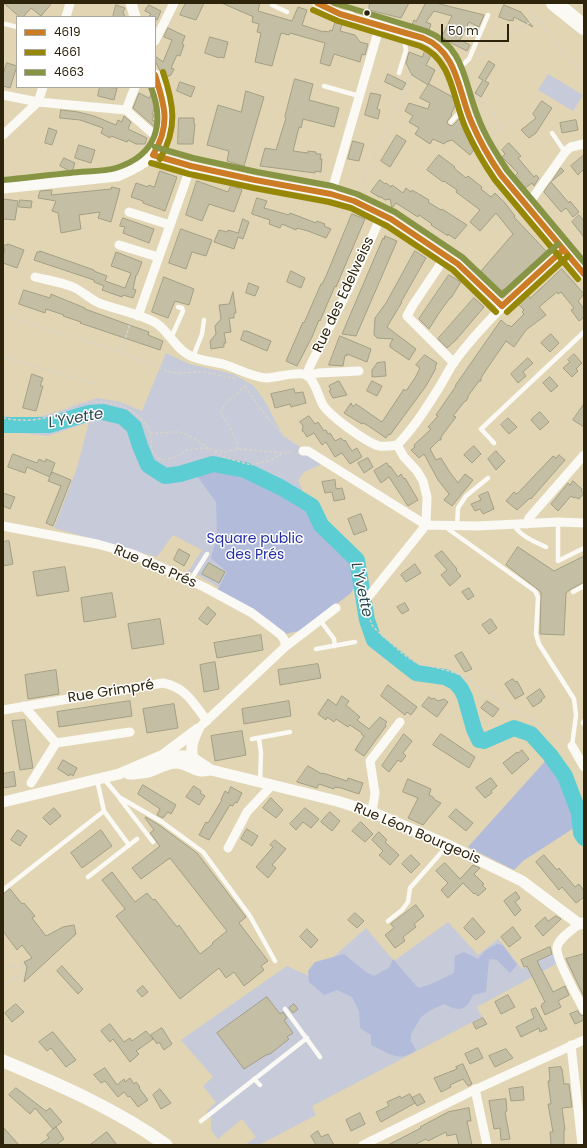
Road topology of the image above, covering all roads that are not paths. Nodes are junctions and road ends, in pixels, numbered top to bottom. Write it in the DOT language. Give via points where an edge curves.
graph roads {
  1 [pos="70,3"];
  2 [pos="130,3"];
  3 [pos="174,3"];
  4 [pos="273,3"];
  5 [pos="340,3"];
  6 [pos="554,3"];
  7 [pos="320,4"];
  8 [pos="287,12"];
  9 [pos="488,15"];
  10 [pos="66,16"];
  11 [pos="135,16"];
  12 [pos="355,18"];
  13 [pos="5,24"];
  14 [pos="380,26"];
  15 [pos="16,27"];
  16 [pos="584,27"];
  17 [pos="403,33"];
  18 [pos="156,39"];
  19 [pos="456,71"];
  20 [pos="399,73"];
  21 [pos="156,78"];
  22 [pos="324,86"];
  23 [pos="43,88"];
  24 [pos="135,88"];
  25 [pos="3,95"];
  26 [pos="359,96"];
  27 [pos="38,102"];
  28 [pos="126,110"];
  29 [pos="466,110"];
  30 [pos="451,122"];
  31 [pos="552,133"];
  32 [pos="3,135"];
  33 [pos="160,140"];
  34 [pos="584,144"];
  35 [pos="565,152"];
  36 [pos="153,155"];
  37 [pos="191,166"];
  38 [pos="3,188"];
  39 [pos="331,194"];
  40 [pos="526,206"];
  41 [pos="129,212"];
  42 [pos="384,216"];
  43 [pos="170,225"];
  44 [pos="120,245"];
  45 [pos="563,250"];
  46 [pos="446,256"];
  47 [pos="158,257"];
  48 [pos="584,274"];
  49 [pos="35,277"];
  50 [pos="502,306"];
  51 [pos="178,307"];
  52 [pos="136,315"];
  53 [pos="204,320"];
  54 [pos="584,332"];
  55 [pos="170,338"];
  56 [pos="192,357"];
  57 [pos="454,363"];
  58 [pos="359,371"];
  59 [pos="307,376"];
  60 [pos="494,444"];
  61 [pos="397,445"];
  62 [pos="303,451"];
  63 [pos="584,455"];
  64 [pos="488,478"];
  65 [pos="558,522"];
  66 [pos="584,523"];
  67 [pos="527,524"];
  68 [pos="426,525"];
  69 [pos="514,525"];
  70 [pos="3,526"];
  71 [pos="444,526"];
  72 [pos="457,526"];
  73 [pos="546,547"];
  74 [pos="584,548"];
  75 [pos="207,554"];
  76 [pos="190,581"];
  77 [pos="584,586"];
  78 [pos="573,592"];
  79 [pos="369,596"];
  80 [pos="336,608"];
  81 [pos="320,620"];
  82 [pos="355,642"];
  83 [pos="335,646"];
  84 [pos="284,647"];
  85 [pos="316,649"];
  86 [pos="24,706"];
  87 [pos="3,710"];
  88 [pos="207,721"];
  89 [pos="400,722"];
  90 [pos="198,729"];
  91 [pos="130,732"];
  92 [pos="290,732"];
  93 [pos="259,738"];
  94 [pos="252,739"];
  95 [pos="180,742"];
  96 [pos="56,744"];
  97 [pos="572,746"];
  98 [pos="161,756"];
  99 [pos="186,760"];
  100 [pos="584,767"];
  101 [pos="119,774"];
  102 [pos="101,779"];
  103 [pos="260,782"];
  104 [pos="31,783"];
  105 [pos="272,785"];
  106 [pos="119,798"];
  107 [pos="3,802"];
  108 [pos="104,811"];
  109 [pos="372,812"];
  110 [pos="137,838"];
  111 [pos="153,842"];
  112 [pos="129,845"];
  113 [pos="448,845"];
  114 [pos="228,848"];
  115 [pos="88,876"];
  116 [pos="3,890"];
  117 [pos="388,921"];
  118 [pos="581,924"];
  119 [pos="275,961"];
  120 [pos="285,1009"];
  121 [pos="584,1010"];
  122 [pos="306,1038"];
  123 [pos="584,1040"];
  124 [pos="571,1045"];
  125 [pos="320,1057"];
  126 [pos="3,1061"];
  127 [pos="254,1079"];
  128 [pos="260,1085"];
  129 [pos="476,1089"];
  130 [pos="201,1121"];
  131 [pos="166,1145"];
  132 [pos="363,1145"];
  133 [pos="487,1145"];
  134 [pos="582,1145"];
  1 -- 10 [label="street"];
  2 -- 11 [label="street"];
  3 -- 18 [label="street"];
  4 -- 8 [label="lane"];
  5 -- 12 [label="lane" via="348,8"];
  6 -- 16 [label="highway"];
  7 -- 12 [label="street" via="332,12"];
  9 -- 19 [label="lane" via="469,59"];
  12 -- 14 [label="street"];
  13 -- 15 [label="lane"];
  14 -- 17 [label="street"];
  14 -- 26 [label="street"];
  17 -- 19 [label="street" via="434,44 446,53"];
  17 -- 20 [label="lane" via="406,50"];
  19 -- 29 [label="street"];
  21 -- 33 [label="street" via="164,104 165,125"];
  22 -- 26 [label="lane"];
  23 -- 27 [label="street"];
  24 -- 28 [label="street"];
  25 -- 27 [label="street"];
  26 -- 39 [label="street"];
  27 -- 28 [label="street"];
  27 -- 32 [label="street"];
  28 -- 33 [label="street"];
  29 -- 30 [label="lane"];
  29 -- 40 [label="street" via="475,131 501,175"];
  31 -- 35 [label="lane"];
  33 -- 36 [label="street"];
  34 -- 35 [label="street" via="571,147"];
  35 -- 40 [label="street"];
  36 -- 37 [label="street"];
  36 -- 38 [label="street" via="129,172 117,176"];
  37 -- 39 [label="street"];
  37 -- 43 [label="street"];
  39 -- 42 [label="street" via="354,201"];
  40 -- 45 [label="street"];
  41 -- 43 [label="street"];
  42 -- 46 [label="street"];
  42 -- 59 [label="street, Rue des Edelweiss" via="379,221"];
  43 -- 47 [label="street"];
  44 -- 47 [label="street"];
  45 -- 48 [label="street"];
  45 -- 50 [label="street"];
  46 -- 50 [label="street" via="464,269"];
  46 -- 57 [label="street" via="407,316"];
  47 -- 52 [label="street"];
  49 -- 52 [label="street" via="73,287 98,302"];
  50 -- 57 [label="street"];
  51 -- 55 [label="lane" via="183,311"];
  52 -- 55 [label="street" via="154,322"];
  53 -- 56 [label="lane" via="202,334"];
  54 -- 60 [label="lane" via="481,428"];
  55 -- 56 [label="street"];
  56 -- 59 [label="street" via="265,378 293,374"];
  57 -- 61 [label="street" via="418,420"];
  58 -- 59 [label="street"];
  59 -- 61 [label="street" via="315,386 324,407 333,416 379,446"];
  61 -- 68 [label="street" via="417,471 426,489"];
  62 -- 68 [label="street" via="308,451"];
  63 -- 67 [label="street" via="529,518"];
  64 -- 72 [label="lane" via="466,496 458,508"];
  65 -- 66 [label="street"];
  65 -- 67 [label="street"];
  65 -- 74 [label="lane" via="558,561"];
  67 -- 69 [label="street"];
  68 -- 71 [label="street"];
  68 -- 79 [label="street"];
  69 -- 72 [label="street"];
  69 -- 73 [label="lane" via="524,536"];
  70 -- 76 [label="street, Rue des Prés" via="97,544 133,554"];
  71 -- 72 [label="street"];
  71 -- 97 [label="lane" via="535,591 538,597 536,634 539,644 574,699 576,715"];
  75 -- 76 [label="lane"];
  76 -- 84 [label="street, Rue des Prés" via="252,613 282,634"];
  77 -- 78 [label="lane"];
  80 -- 81 [label="street"];
  81 -- 83 [label="lane" via="334,639"];
  81 -- 84 [label="street"];
  82 -- 83 [label="lane"];
  83 -- 85 [label="lane"];
  84 -- 88 [label="street"];
  86 -- 87 [label="street, Rue Grimpré"];
  86 -- 88 [label="street, Rue Grimpré" via="163,683 184,691"];
  86 -- 96 [label="street"];
  88 -- 90 [label="street"];
  89 -- 109 [label="street" via="370,761 375,794"];
  90 -- 95 [label="street"];
  90 -- 99 [label="street"];
  91 -- 96 [label="street"];
  92 -- 93 [label="lane"];
  93 -- 94 [label="lane"];
  93 -- 103 [label="lane"];
  95 -- 98 [label="street"];
  95 -- 99 [label="street" via="179,746"];
  96 -- 104 [label="street"];
  97 -- 100 [label="street"];
  98 -- 99 [label="street"];
  98 -- 101 [label="street"];
  99 -- 101 [label="street" via="146,772"];
  99 -- 103 [label="street, Rue Léon Bourgeois" via="211,770"];
  101 -- 102 [label="street"];
  102 -- 106 [label="lane"];
  102 -- 107 [label="street"];
  102 -- 108 [label="lane"];
  103 -- 105 [label="street, Rue Léon Bourgeois"];
  105 -- 109 [label="street, Rue Léon Bourgeois"];
  105 -- 114 [label="street" via="247,812"];
  106 -- 111 [label="lane"];
  106 -- 119 [label="lane" via="162,822 203,852 250,916"];
  108 -- 112 [label="lane"];
  108 -- 116 [label="lane"];
  109 -- 113 [label="street, Rue Léon Bourgeois"];
  110 -- 112 [label="lane"];
  112 -- 115 [label="lane"];
  113 -- 117 [label="lane" via="410,888 408,902 402,910"];
  113 -- 118 [label="street, Rue Léon Bourgeois" via="522,881"];
  118 -- 121 [label="street" via="559,941 556,948"];
  120 -- 122 [label="lane"];
  122 -- 125 [label="lane"];
  122 -- 127 [label="lane"];
  123 -- 124 [label="street"];
  124 -- 129 [label="street"];
  124 -- 134 [label="street"];
  126 -- 131 [label="main road" via="69,1090 141,1128"];
  127 -- 128 [label="lane"];
  127 -- 130 [label="lane"];
  129 -- 132 [label="street"];
  129 -- 133 [label="street"];
}
